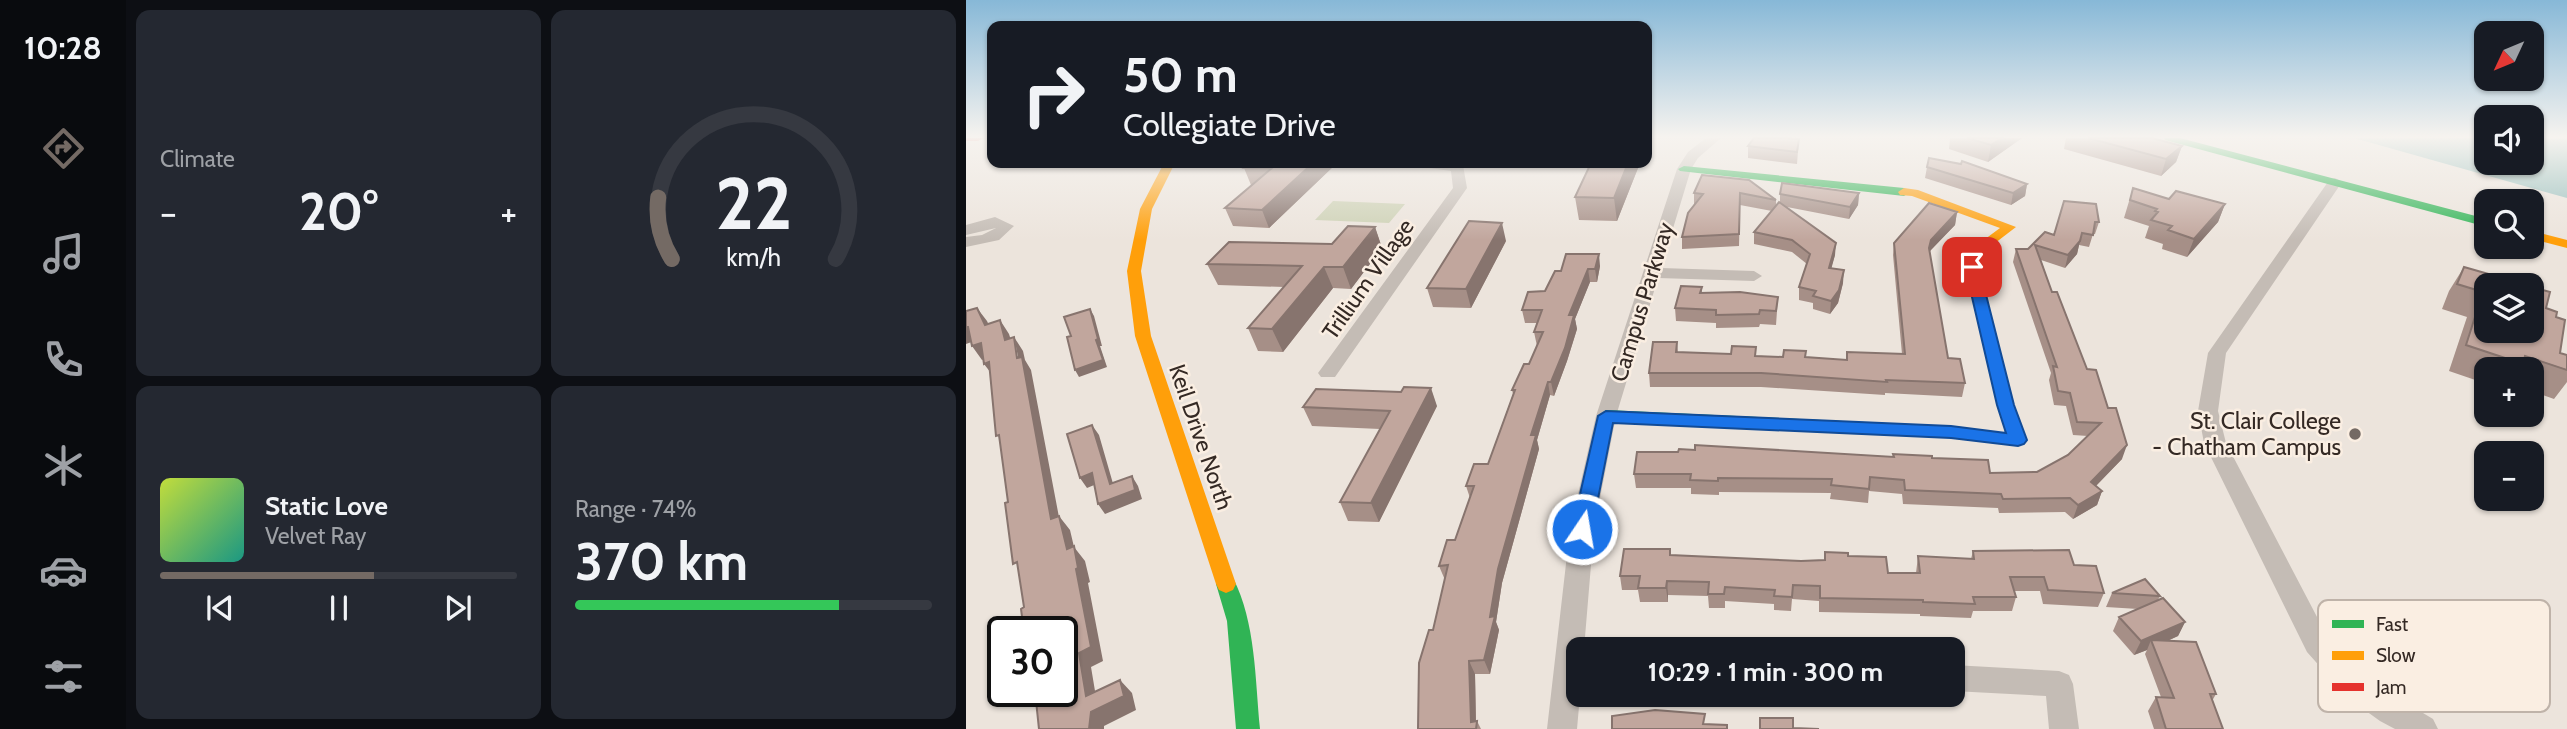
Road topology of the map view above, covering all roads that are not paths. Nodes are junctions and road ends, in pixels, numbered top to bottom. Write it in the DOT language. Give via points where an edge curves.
graph roads {
  1 [pos="1165,172"];
  2 [pos="1458,172"];
  3 [pos="1683,172"];
  4 [pos="1713,172"];
  5 [pos="2297,172"];
  6 [pos="2335,182"];
  7 [pos="2474,219"];
  8 [pos="966,230"];
  9 [pos="2544,238"];
  10 [pos="966,242"];
  11 [pos="2567,244"];
  12 [pos="1649,273"];
  13 [pos="1754,276"];
  14 [pos="1328,373"];
  15 [pos="1606,416"];
  16 [pos="1575,637"];
  17 [pos="2318,645"];
  18 [pos="1965,679"];
  19 [pos="1566,705"];
  20 [pos="2392,712"];
  21 [pos="1248,729"];
  22 [pos="1562,729"];
  23 [pos="2064,729"];
  24 [pos="2423,729"];
  1 -- 21 [label="street, Keil Drive North" via="1146,209 1134,271 1141,323 1238,621"];
  2 -- 14 [label="street, Trillium Village" via="1460,187"];
  3 -- 12 [label="street, Campus Parkway"];
  4 -- 15 [label="street" via="1914,193 2010,227 1976,251 1972,267 2018,440 1951,432"];
  5 -- 6 [label="street"];
  6 -- 7 [label="street"];
  6 -- 17 [label="street" via="2217,353 2208,411 2215,443"];
  8 -- 10 [label="street" via="995,222 1006,226 988,239"];
  9 -- 11 [label="street"];
  12 -- 13 [label="street"];
  12 -- 15 [label="street, Campus Parkway"];
  15 -- 16 [label="street, Campus Parkway" via="1582,529"];
  18 -- 23 [label="street" via="2059,684"];
  19 -- 22 [label="street, Campus Parkway"];
  20 -- 24 [label="street"];
}
